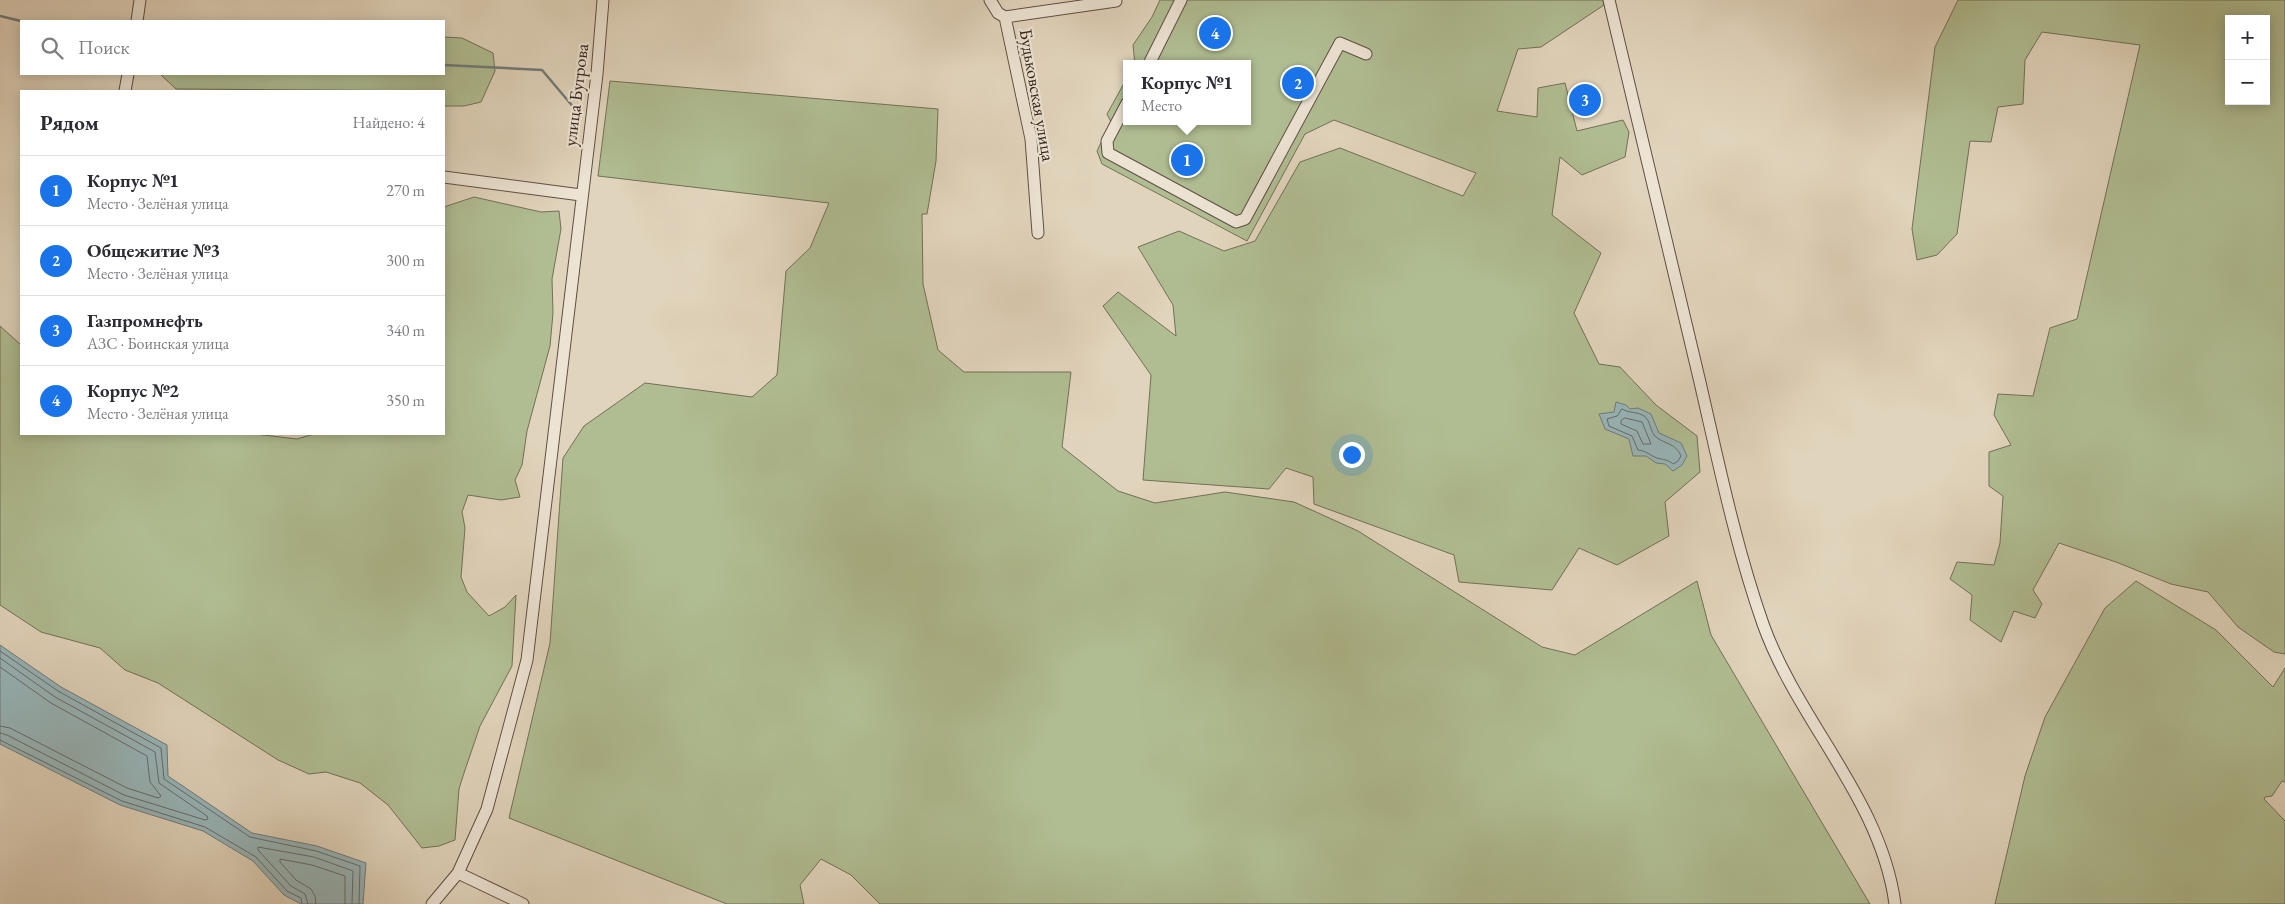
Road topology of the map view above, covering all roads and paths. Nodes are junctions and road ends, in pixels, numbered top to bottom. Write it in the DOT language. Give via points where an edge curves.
graph roads {
  1 [pos="140,0"];
  2 [pos="603,0"];
  3 [pos="990,0"];
  4 [pos="1116,0"];
  5 [pos="1181,0"];
  6 [pos="1609,0"];
  7 [pos="1005,17"];
  8 [pos="137,20"];
  9 [pos="1366,54"];
  10 [pos="1151,60"];
  11 [pos="128,75"];
  12 [pos="125,90"];
  13 [pos="1123,111"];
  14 [pos="445,177"];
  15 [pos="581,195"];
  16 [pos="1038,232"];
  17 [pos="458,873"];
  18 [pos="432,904"];
  19 [pos="523,904"];
  20 [pos="1895,904"];
  1 -- 8 [label="street"];
  2 -- 15 [label="street, улица Бугрова"];
  3 -- 7 [label="street, Будьковская улица" via="998,13"];
  4 -- 7 [label="street"];
  5 -- 10 [label="street"];
  6 -- 20 [label="street" via="1728,501 1763,623 1778,660 1867,814 1885,854"];
  7 -- 16 [label="street, Будьковская улица" via="1031,139"];
  9 -- 13 [label="street" via="1340,43 1245,219 1236,222 1108,153 1107,141"];
  11 -- 12 [label="street"];
  14 -- 15 [label="street"];
  15 -- 17 [label="street, улица Бугрова" via="527,660 487,809"];
  17 -- 18 [label="street, улица Бугрова"];
  17 -- 19 [label="street"];
}
